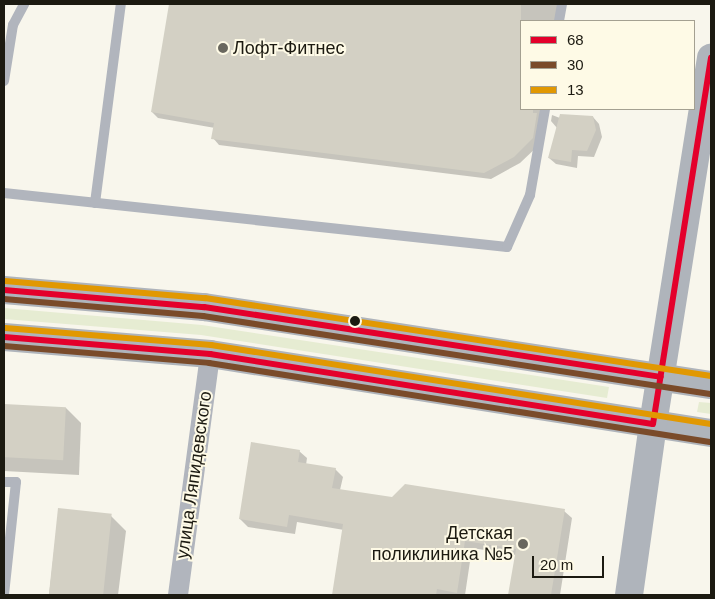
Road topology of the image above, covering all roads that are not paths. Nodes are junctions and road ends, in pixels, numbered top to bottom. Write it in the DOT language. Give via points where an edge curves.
graph roads {
  1 [pos="24,4"];
  2 [pos="121,4"];
  3 [pos="562,4"];
  4 [pos="559,20"];
  5 [pos="711,58"];
  6 [pos="4,81"];
  7 [pos="545,110"];
  8 [pos="4,193"];
  9 [pos="95,203"];
  10 [pos="4,290"];
  11 [pos="4,337"];
  12 [pos="210,354"];
  13 [pos="660,377"];
  14 [pos="711,385"];
  15 [pos="653,424"];
  16 [pos="711,433"];
  17 [pos="4,482"];
  18 [pos="4,595"];
  19 [pos="178,595"];
  20 [pos="629,595"];
  1 -- 6 [label="lane" via="13,25"];
  2 -- 9 [label="lane"];
  3 -- 4 [label="lane"];
  5 -- 13 [label="main road"];
  7 -- 9 [label="lane" via="530,195 506,247"];
  8 -- 9 [label="lane"];
  10 -- 13 [label="main road" via="204,307"];
  11 -- 12 [label="main road"];
  12 -- 15 [label="main road"];
  12 -- 19 [label="street, улица Ляпидевского"];
  13 -- 14 [label="main road"];
  13 -- 15 [label="main road"];
  15 -- 16 [label="main road"];
  15 -- 20 [label="main road"];
  17 -- 18 [label="lane" via="16,482"];
}
